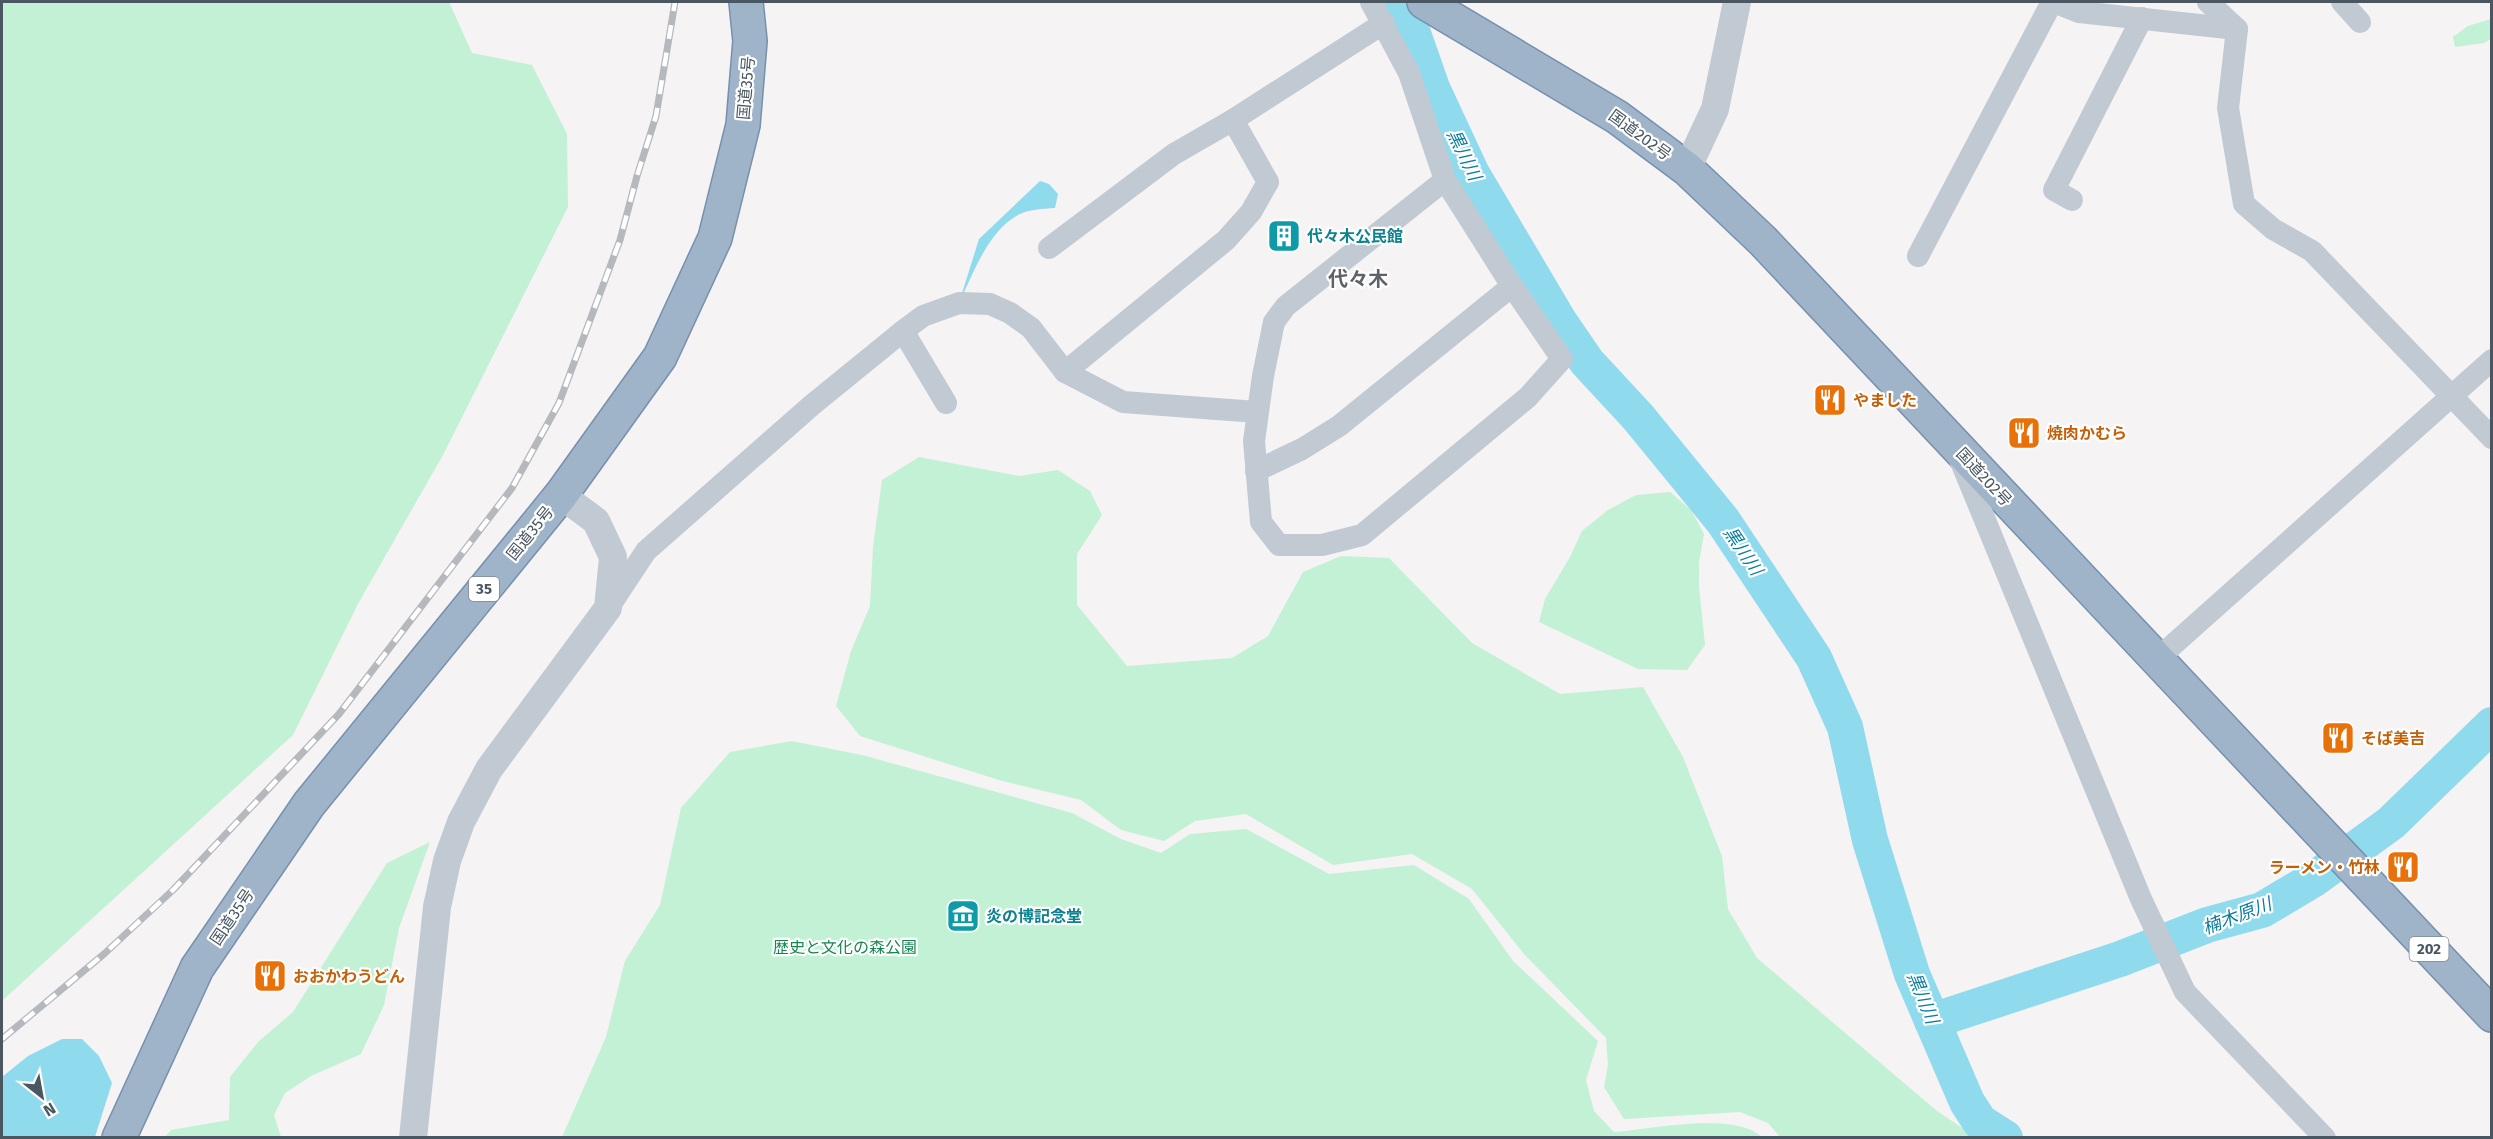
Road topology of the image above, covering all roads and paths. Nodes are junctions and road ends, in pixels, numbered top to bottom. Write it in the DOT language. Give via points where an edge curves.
graph roads {
  1 [pos="746,2"];
  2 [pos="1371,2"];
  3 [pos="1737,2"];
  4 [pos="2053,2"];
  5 [pos="2208,2"];
  6 [pos="2342,2"];
  7 [pos="1428,3"];
  8 [pos="2142,18"];
  9 [pos="2360,22"];
  10 [pos="1384,24"];
  11 [pos="2237,29"];
  12 [pos="1233,120"];
  13 [pos="1686,170"];
  14 [pos="1445,180"];
  15 [pos="2072,200"];
  16 [pos="1049,248"];
  17 [pos="1918,256"];
  18 [pos="1512,286"];
  19 [pos="903,331"];
  20 [pos="2492,360"];
  21 [pos="1065,372"];
  22 [pos="2452,396"];
  23 [pos="946,403"];
  24 [pos="1257,412"];
  25 [pos="2492,438"];
  26 [pos="1954,444"];
  27 [pos="1257,471"];
  28 [pos="561,495"];
  29 [pos="608,608"];
  30 [pos="2156,660"];
  31 [pos="2490,1009"];
  32 [pos="119,1137"];
  33 [pos="413,1137"];
  34 [pos="2325,1137"];
  1 -- 28 [label="highway, 国道35号 / 35" via="750,41 743,125 715,238 660,357"];
  2 -- 10 [label="street"];
  3 -- 13 [label="street" via="1715,109"];
  4 -- 8 [label="street" via="2079,12"];
  4 -- 17 [label="street"];
  5 -- 11 [label="street"];
  6 -- 9 [label="street"];
  7 -- 13 [label="highway, 国道202号 / 202" via="1617,117"];
  8 -- 11 [label="street"];
  8 -- 15 [label="street" via="2054,190"];
  10 -- 12 [label="street"];
  10 -- 14 [label="street" via="1409,73"];
  11 -- 22 [label="street" via="2228,108 2244,204 2273,229 2312,251"];
  12 -- 16 [label="street" via="1174,154"];
  12 -- 21 [label="street" via="1268,182 1251,212 1226,240"];
  13 -- 26 [label="highway, 国道202号 / 202" via="1763,241"];
  14 -- 18 [label="street"];
  14 -- 24 [label="street" via="1286,306 1274,322"];
  18 -- 27 [label="street" via="1339,426"];
  18 -- 27 [label="street" via="1562,359 1528,397 1362,535 1322,545 1279,545 1261,522"];
  19 -- 21 [label="street" via="923,316 959,303 990,304 1031,328"];
  19 -- 23 [label="street"];
  19 -- 29 [label="street" via="646,551"];
  20 -- 22 [label="street"];
  21 -- 24 [label="street" via="1123,402"];
  22 -- 25 [label="street"];
  22 -- 30 [label="street"];
  24 -- 27 [label="street"];
  26 -- 30 [label="highway, 国道202号 / 202"];
  26 -- 34 [label="street" via="2141,899 2185,992"];
  28 -- 29 [label="street" via="596,521 613,557"];
  28 -- 32 [label="highway, 国道35号 / 35" via="302,814 197,968"];
  29 -- 33 [label="street" via="489,770 461,822 437,907"];
  30 -- 31 [label="highway, 国道202号 / 202"];
}
